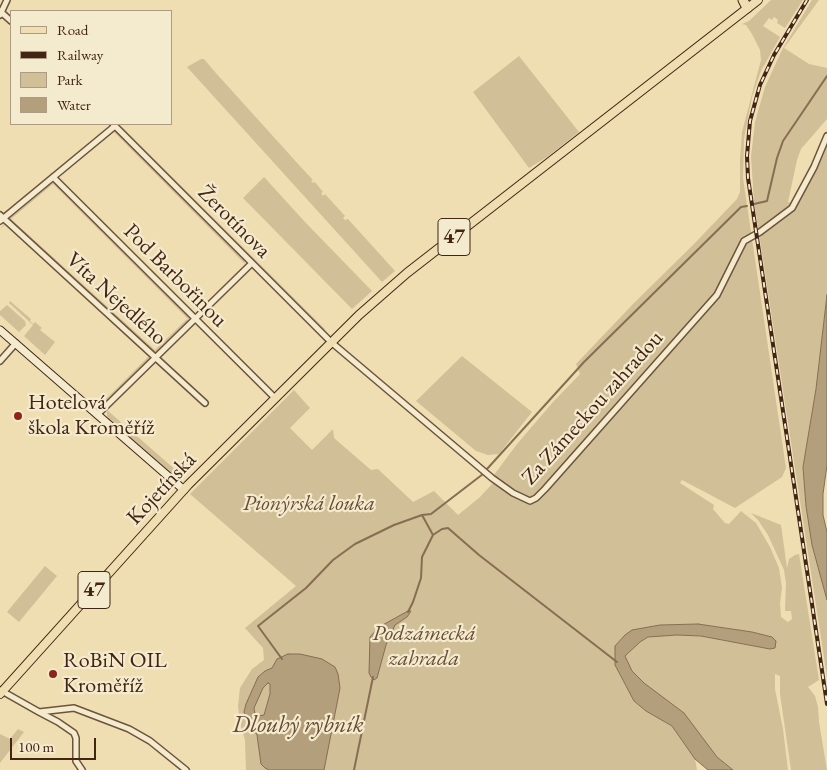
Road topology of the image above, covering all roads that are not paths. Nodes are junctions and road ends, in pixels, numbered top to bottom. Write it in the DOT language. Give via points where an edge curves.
graph roads {
  1 [pos="7,0"];
  2 [pos="758,0"];
  3 [pos="745,4"];
  4 [pos="0,12"];
  5 [pos="10,20"];
  6 [pos="114,125"];
  7 [pos="827,136"];
  8 [pos="53,177"];
  9 [pos="1,218"];
  10 [pos="252,263"];
  11 [pos="195,319"];
  12 [pos="0,330"];
  13 [pos="331,342"];
  14 [pos="16,343"];
  15 [pos="156,358"];
  16 [pos="0,361"];
  17 [pos="275,398"];
  18 [pos="205,403"];
  19 [pos="98,415"];
  20 [pos="184,490"];
  21 [pos="1,692"];
  22 [pos="39,712"];
  23 [pos="82,770"];
  24 [pos="186,770"];
  1 -- 4 [label="street"];
  2 -- 3 [label="main road, 47"];
  3 -- 13 [label="main road, Kojetínská / 47" via="407,273"];
  4 -- 5 [label="street"];
  6 -- 8 [label="street"];
  6 -- 10 [label="street, Žerotínova"];
  7 -- 13 [label="street, Za Zámeckou zahradou" via="792,208 744,241 717,295 530,501 492,478"];
  8 -- 9 [label="street"];
  8 -- 11 [label="street, Pod Barbořinou"];
  9 -- 15 [label="street, Víta Nejedlého"];
  10 -- 11 [label="street"];
  10 -- 13 [label="street, Žerotínova"];
  11 -- 15 [label="street"];
  11 -- 17 [label="street, Pod Barbořinou"];
  12 -- 14 [label="main road"];
  13 -- 17 [label="main road, Kojetínská / 47"];
  14 -- 16 [label="street"];
  14 -- 19 [label="main road"];
  15 -- 18 [label="street, Víta Nejedlého"];
  15 -- 19 [label="street"];
  17 -- 20 [label="main road, Kojetínská / 47"];
  19 -- 20 [label="main road"];
  20 -- 21 [label="main road, Kojetínská / 47"];
  21 -- 22 [label="street"];
  22 -- 23 [label="street" via="74,732 76,761"];
  22 -- 24 [label="street" via="74,708 129,729 150,741"];
}
